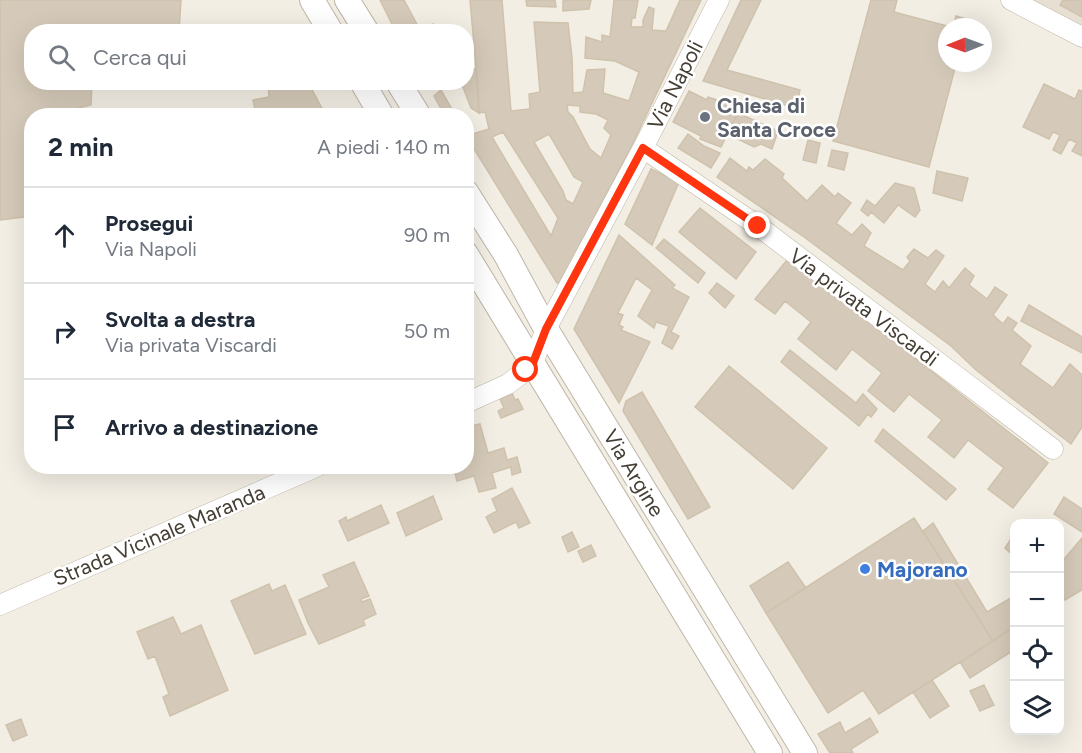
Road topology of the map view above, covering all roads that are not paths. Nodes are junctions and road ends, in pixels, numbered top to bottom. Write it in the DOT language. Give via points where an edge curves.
graph roads {
  1 [pos="312,0"];
  2 [pos="347,0"];
  3 [pos="719,0"];
  4 [pos="1011,0"];
  5 [pos="326,24"];
  6 [pos="362,24"];
  7 [pos="1082,37"];
  8 [pos="367,90"];
  9 [pos="403,90"];
  10 [pos="377,108"];
  11 [pos="414,108"];
  12 [pos="643,148"];
  13 [pos="474,205"];
  14 [pos="474,267"];
  15 [pos="546,329"];
  16 [pos="533,363"];
  17 [pos="474,399"];
  18 [pos="1053,449"];
  19 [pos="300,474"];
  20 [pos="0,604"];
  21 [pos="770,753"];
  22 [pos="805,753"];
  1 -- 5 [label="street"];
  2 -- 6 [label="street"];
  3 -- 12 [label="street, Via Napoli"];
  4 -- 7 [label="street"];
  8 -- 10 [label="street"];
  9 -- 11 [label="street"];
  12 -- 15 [label="street, Via Napoli"];
  12 -- 18 [label="street, Via privata Viscardi" via="758,226"];
  13 -- 15 [label="street, Via Argine"];
  14 -- 16 [label="street, Via Argine"];
  15 -- 16 [label="street, Via Napoli"];
  15 -- 22 [label="street, Via Argine"];
  16 -- 17 [label="street" via="508,384"];
  16 -- 21 [label="street, Via Argine"];
  19 -- 20 [label="street, Strada Vicinale Maranda"];
}
